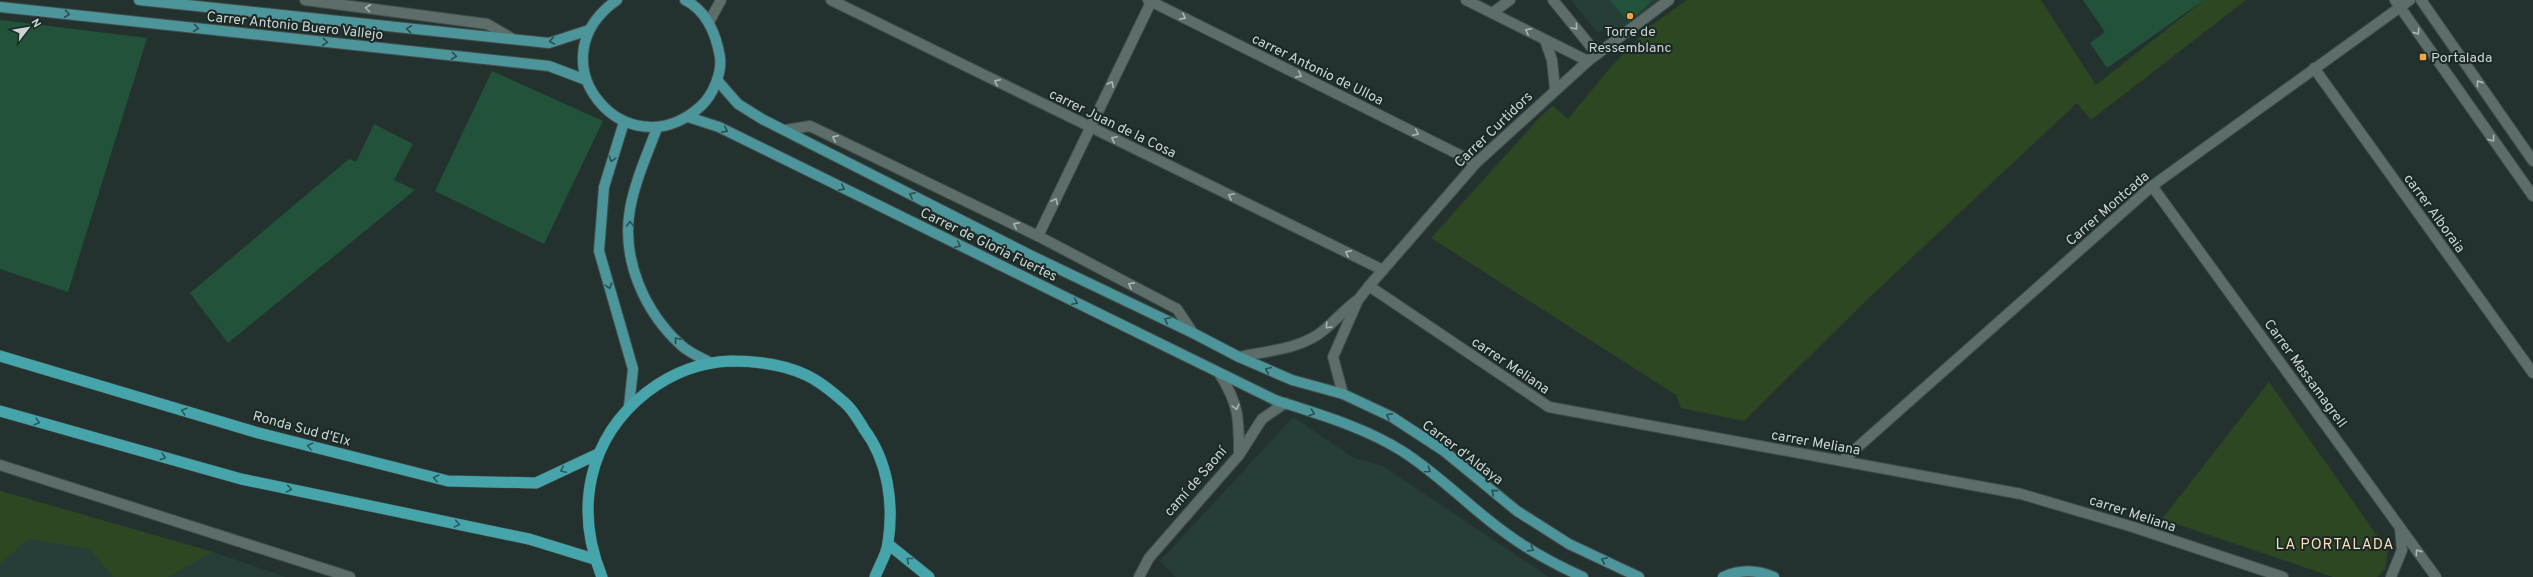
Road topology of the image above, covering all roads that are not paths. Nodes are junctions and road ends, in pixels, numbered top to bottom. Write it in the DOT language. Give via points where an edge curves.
graph roads {
  1 [pos="139,0"];
  2 [pos="305,0"];
  3 [pos="618,0"];
  4 [pos="685,0"];
  5 [pos="721,0"];
  6 [pos="831,0"];
  7 [pos="1466,0"];
  8 [pos="1510,0"];
  9 [pos="1553,0"];
  10 [pos="1669,0"];
  11 [pos="2410,0"];
  12 [pos="2421,0"];
  13 [pos="1150,1"];
  14 [pos="2397,4"];
  15 [pos="0,7"];
  16 [pos="1492,13"];
  17 [pos="709,22"];
  18 [pos="589,30"];
  19 [pos="513,39"];
  20 [pos="1545,40"];
  21 [pos="1597,54"];
  22 [pos="1588,61"];
  23 [pos="2314,68"];
  24 [pos="586,80"];
  25 [pos="717,80"];
  26 [pos="1555,89"];
  27 [pos="688,117"];
  28 [pos="624,122"];
  29 [pos="657,128"];
  30 [pos="1090,128"];
  31 [pos="785,130"];
  32 [pos="2533,161"];
  33 [pos="1476,163"];
  34 [pos="2152,186"];
  35 [pos="2533,196"];
  36 [pos="1038,236"];
  37 [pos="1383,270"];
  38 [pos="1369,286"];
  39 [pos="1358,300"];
  40 [pos="1193,333"];
  41 [pos="0,356"];
  42 [pos="1239,357"];
  43 [pos="709,362"];
  44 [pos="1219,373"];
  45 [pos="2533,373"];
  46 [pos="1343,394"];
  47 [pos="1280,401"];
  48 [pos="629,406"];
  49 [pos="0,411"];
  50 [pos="598,454"];
  51 [pos="1239,455"];
  52 [pos="1842,461"];
  53 [pos="0,465"];
  54 [pos="2400,526"];
  55 [pos="888,544"];
  56 [pos="594,559"];
  57 [pos="350,577"];
  58 [pos="602,577"];
  59 [pos="875,577"];
  60 [pos="929,577"];
  61 [pos="1139,577"];
  62 [pos="1583,577"];
  63 [pos="1639,577"];
  64 [pos="1723,577"];
  65 [pos="1774,577"];
  66 [pos="2283,577"];
  67 [pos="2391,577"];
  68 [pos="2436,577"];
  19 -- 1 [label="main road, Carrer Antonio Buero Vallejo, one-way"];
  19 -- 2 [label="street, one-way" via="487,24"];
  3 -- 18 [label="main road" via="603,10"];
  4 -- 17 [label="main road"];
  5 -- 17 [label="street"];
  30 -- 6 [label="street, carrer Juan de la Cosa, one-way"];
  7 -- 16 [label="street"];
  8 -- 16 [label="street"];
  9 -- 21 [label="street, one-way"];
  10 -- 21 [label="street, Carrer Curtidors"];
  11 -- 14 [label="street, Carrer Montcada"];
  32 -- 12 [label="street, one-way"];
  30 -- 13 [label="street, one-way"];
  13 -- 33 [label="street, carrer Antonio de Ulloa, one-way"];
  14 -- 23 [label="street, Carrer Montcada"];
  14 -- 35 [label="street, one-way"];
  15 -- 24 [label="main road, Carrer Antonio Buero Vallejo, one-way" via="549,66"];
  20 -- 16 [label="street, one-way"];
  17 -- 25 [label="main road" via="717,40 720,60"];
  18 -- 19 [label="main road, Carrer Antonio Buero Vallejo, one-way" via="549,43"];
  18 -- 24 [label="main road" via="583,54"];
  20 -- 22 [label="street"];
  20 -- 26 [label="street" via="1552,60"];
  21 -- 22 [label="street, Carrer Curtidors"];
  22 -- 26 [label="street, Carrer Curtidors"];
  23 -- 34 [label="street, Carrer Montcada"];
  23 -- 45 [label="street, carrer Alboraia"];
  24 -- 28 [label="main road" via="600,105"];
  25 -- 27 [label="main road" via="706,101"];
  25 -- 31 [label="main road, Carrer de Gloria Fuertes" via="738,104"];
  26 -- 33 [label="street, Carrer Curtidors"];
  27 -- 29 [label="main road"];
  27 -- 44 [label="main road, Carrer de Gloria Fuertes, one-way" via="720,127"];
  28 -- 29 [label="main road"];
  28 -- 48 [label="main road, one-way" via="604,187 598,251 633,369"];
  43 -- 29 [label="main road, one-way" via="683,346 650,309 638,285 630,257 630,211 636,184"];
  36 -- 30 [label="street, one-way"];
  37 -- 30 [label="street, carrer Juan de la Cosa, one-way"];
  36 -- 31 [label="street, Carrer de Gloria Fuertes, one-way" via="810,126"];
  40 -- 31 [label="main road, Carrer de Gloria Fuertes, one-way" via="1028,254"];
  33 -- 37 [label="street, Carrer Curtidors"];
  34 -- 52 [label="street, Carrer Montcada"];
  34 -- 54 [label="street, Carrer Massamagrell"];
  40 -- 36 [label="street, Carrer de Gloria Fuertes, one-way" via="1177,309"];
  37 -- 38 [label="street, Carrer Curtidors"];
  38 -- 39 [label="street, Carrer Curtidors"];
  38 -- 52 [label="street, carrer Meliana" via="1549,407"];
  39 -- 42 [label="street, Carrer Curtidors, one-way" via="1338,315 1324,331 1300,343"];
  39 -- 46 [label="street, Carrer Curtidors" via="1333,357"];
  40 -- 42 [label="main road, Carrer de Gloria Fuertes"];
  50 -- 41 [label="highway, Ronda Sud d'Elx, one-way" via="536,483 448,481 255,432"];
  46 -- 42 [label="main road, Carrer d'Aldaya, one-way" via="1292,380"];
  43 -- 48 [label="highway" via="665,378"];
  43 -- 55 [label="highway" via="759,360 807,375 847,405 876,446 890,494"];
  44 -- 47 [label="main road, Carrer de Gloria Fuertes"];
  44 -- 51 [label="street, camí de Saoní, one-way" via="1232,394 1239,419"];
  63 -- 46 [label="main road, Carrer d'Aldaya, one-way" via="1569,544 1536,524 1517,512 1444,451 1392,417"];
  47 -- 51 [label="street" via="1262,419"];
  47 -- 62 [label="main road, one-way" via="1352,427 1401,450 1447,483 1506,533 1560,567"];
  48 -- 50 [label="highway" via="611,429"];
  49 -- 56 [label="highway, one-way" via="241,479 529,539"];
  50 -- 56 [label="highway" via="588,496 588,524"];
  51 -- 61 [label="street, camí de Saoní" via="1175,526 1149,558"];
  52 -- 66 [label="street, carrer Meliana" via="2021,494 2133,527"];
  53 -- 57 [label="street"];
  54 -- 67 [label="street" via="2402,550"];
  68 -- 54 [label="street, Carrer Massamagrell, one-way"];
  55 -- 59 [label="highway"];
  60 -- 55 [label="highway, one-way"];
  56 -- 58 [label="highway"];
  64 -- 65 [label="main road" via="1746,571"];
}
